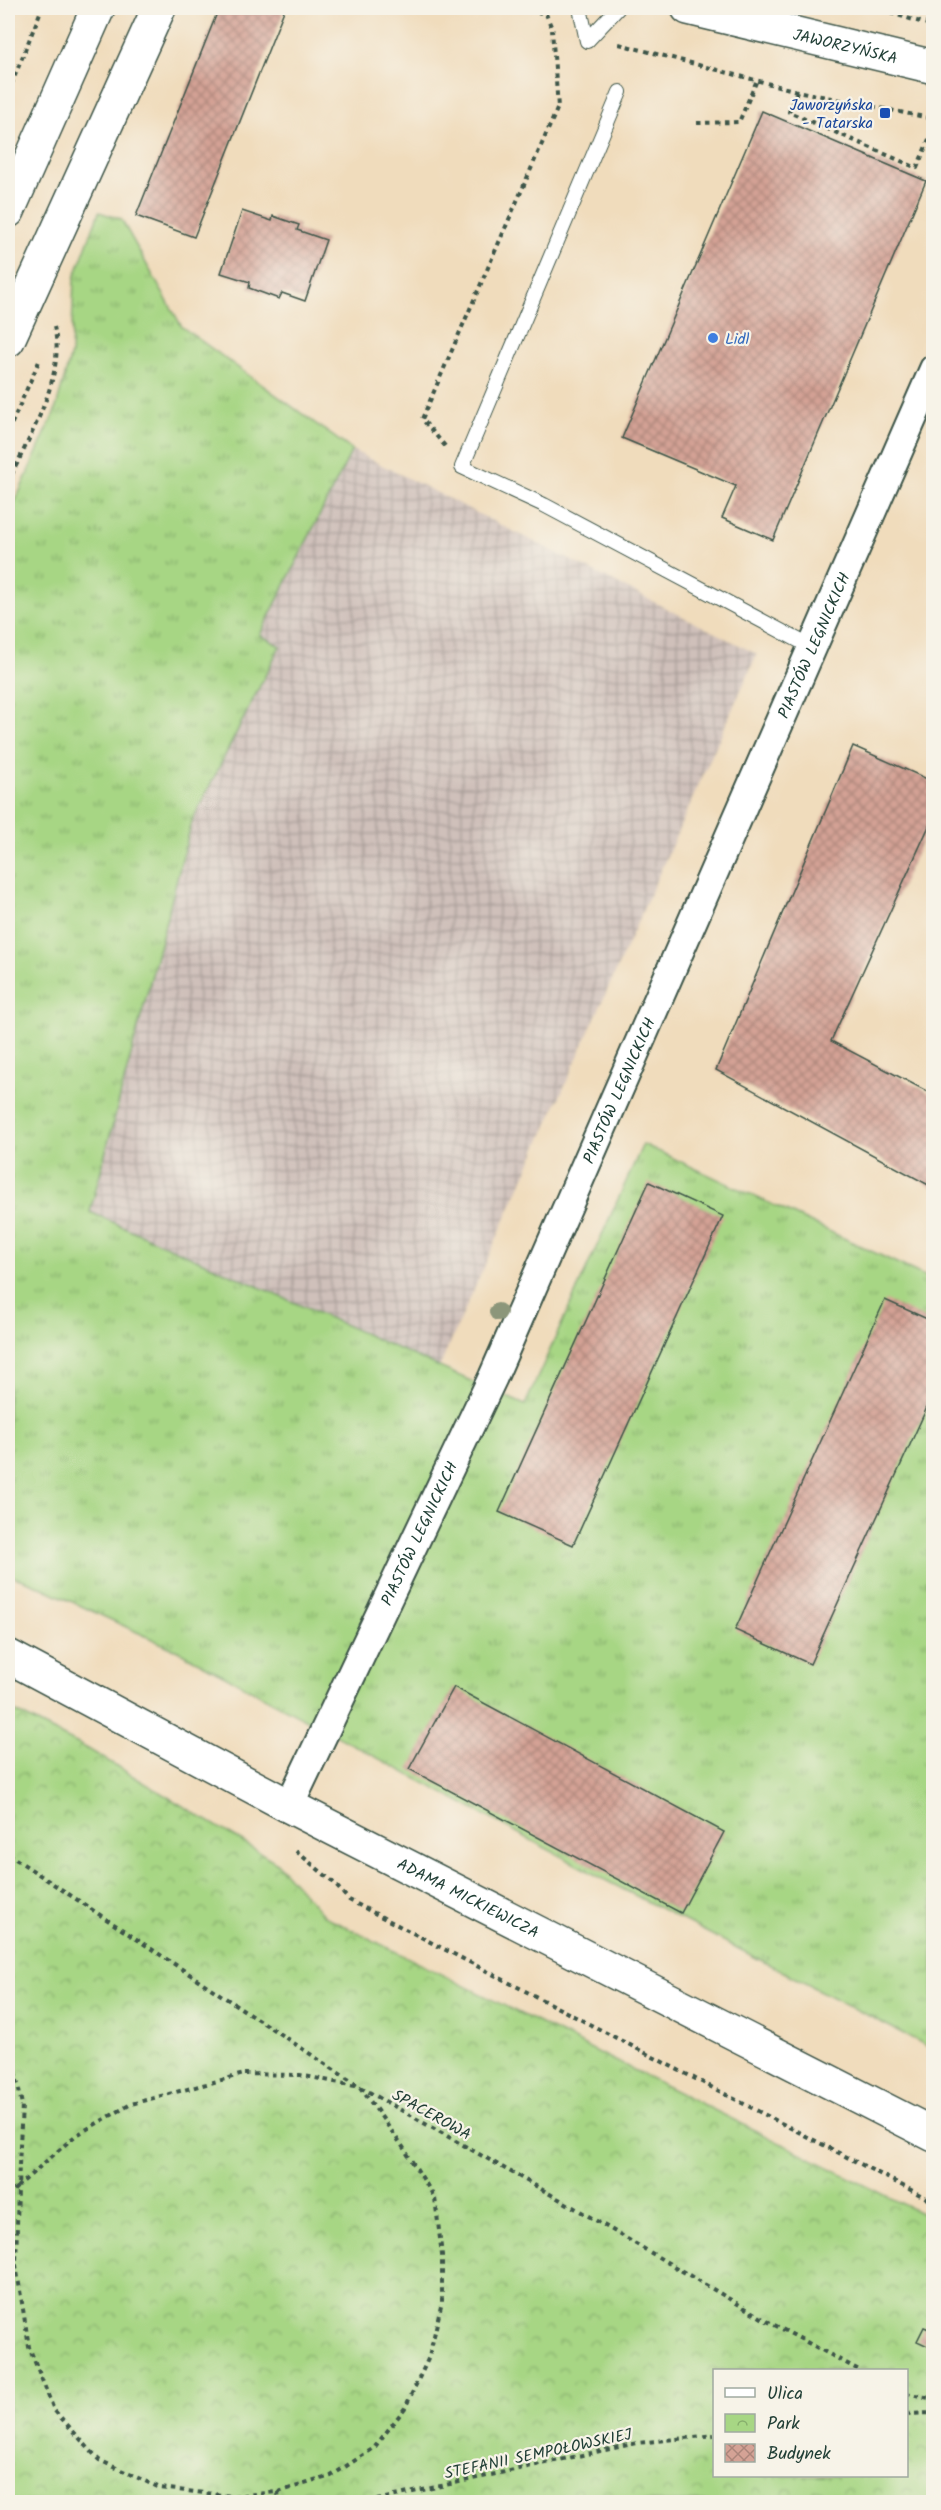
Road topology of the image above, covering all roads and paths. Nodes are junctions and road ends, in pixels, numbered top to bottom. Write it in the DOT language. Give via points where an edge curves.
graph roads {
  1 [pos="42,8"];
  2 [pos="98,8"];
  3 [pos="159,8"];
  4 [pos="519,8"];
  5 [pos="580,8"];
  6 [pos="618,8"];
  7 [pos="688,8"];
  8 [pos="873,8"];
  9 [pos="933,26"];
  10 [pos="552,30"];
  11 [pos="587,41"];
  12 [pos="933,67"];
  13 [pos="757,80"];
  14 [pos="797,91"];
  15 [pos="620,92"];
  16 [pos="8,93"];
  17 [pos="933,119"];
  18 [pos="697,123"];
  19 [pos="933,127"];
  20 [pos="8,211"];
  21 [pos="50,337"];
  22 [pos="8,340"];
  23 [pos="41,357"];
  24 [pos="933,369"];
  25 [pos="8,432"];
  26 [pos="462,466"];
  27 [pos="8,483"];
  28 [pos="813,648"];
  29 [pos="8,1656"];
  30 [pos="289,1806"];
  31 [pos="289,1846"];
  32 [pos="8,1854"];
  33 [pos="8,2036"];
  34 [pos="360,2087"];
  35 [pos="933,2135"];
  36 [pos="18,2186"];
  37 [pos="8,2196"];
  38 [pos="933,2202"];
  39 [pos="857,2369"];
  40 [pos="908,2393"];
  41 [pos="933,2399"];
  42 [pos="933,2413"];
  43 [pos="908,2414"];
  44 [pos="713,2434"];
  45 [pos="278,2492"];
  46 [pos="279,2502"];
  47 [pos="368,2502"];
  1 -- 16 [label="path"];
  2 -- 20 [label="street"];
  3 -- 22 [label="street"];
  4 -- 10 [label="path" via="546,14"];
  5 -- 11 [label="lane"];
  6 -- 11 [label="lane"];
  7 -- 12 [label="street, JAWORZYŃSKA"];
  8 -- 9 [label="path"];
  10 -- 11 [label="path"];
  10 -- 26 [label="path" via="558,107 422,419"];
  11 -- 13 [label="path" via="623,45"];
  13 -- 14 [label="path"];
  13 -- 18 [label="path" via="739,122"];
  14 -- 17 [label="path"];
  14 -- 19 [label="path" via="789,112 918,168"];
  15 -- 26 [label="lane"];
  21 -- 27 [label="path" via="54,327 58,341 54,380"];
  23 -- 25 [label="path"];
  24 -- 28 [label="street, PIASTÓW LEGNICKICH"];
  26 -- 28 [label="lane" via="544,505"];
  28 -- 30 [label="street, PIASTÓW LEGNICKICH" via="493,1377"];
  29 -- 30 [label="street, ADAMA MICKIEWICZA"];
  30 -- 35 [label="street, ADAMA MICKIEWICZA"];
  31 -- 38 [label="path" via="350,1900"];
  32 -- 34 [label="path, SPACEROWA"];
  33 -- 36 [label="path" via="22,2105"];
  34 -- 36 [label="path" via="300,2075 244,2074 130,2104 75,2136"];
  34 -- 39 [label="path, SPACEROWA"];
  34 -- 45 [label="path" via="435,2198 442,2255 442,2302 429,2357 405,2408 374,2448 330,2476"];
  36 -- 37 [label="path"];
  36 -- 45 [label="path" via="16,2265 28,2347 54,2410 99,2460 160,2488 232,2496"];
  40 -- 41 [label="path"];
  42 -- 43 [label="path"];
  44 -- 47 [label="path, STEFANII SEMPOŁOWSKIEJ" via="637,2443"];
  45 -- 46 [label="path"];
}
